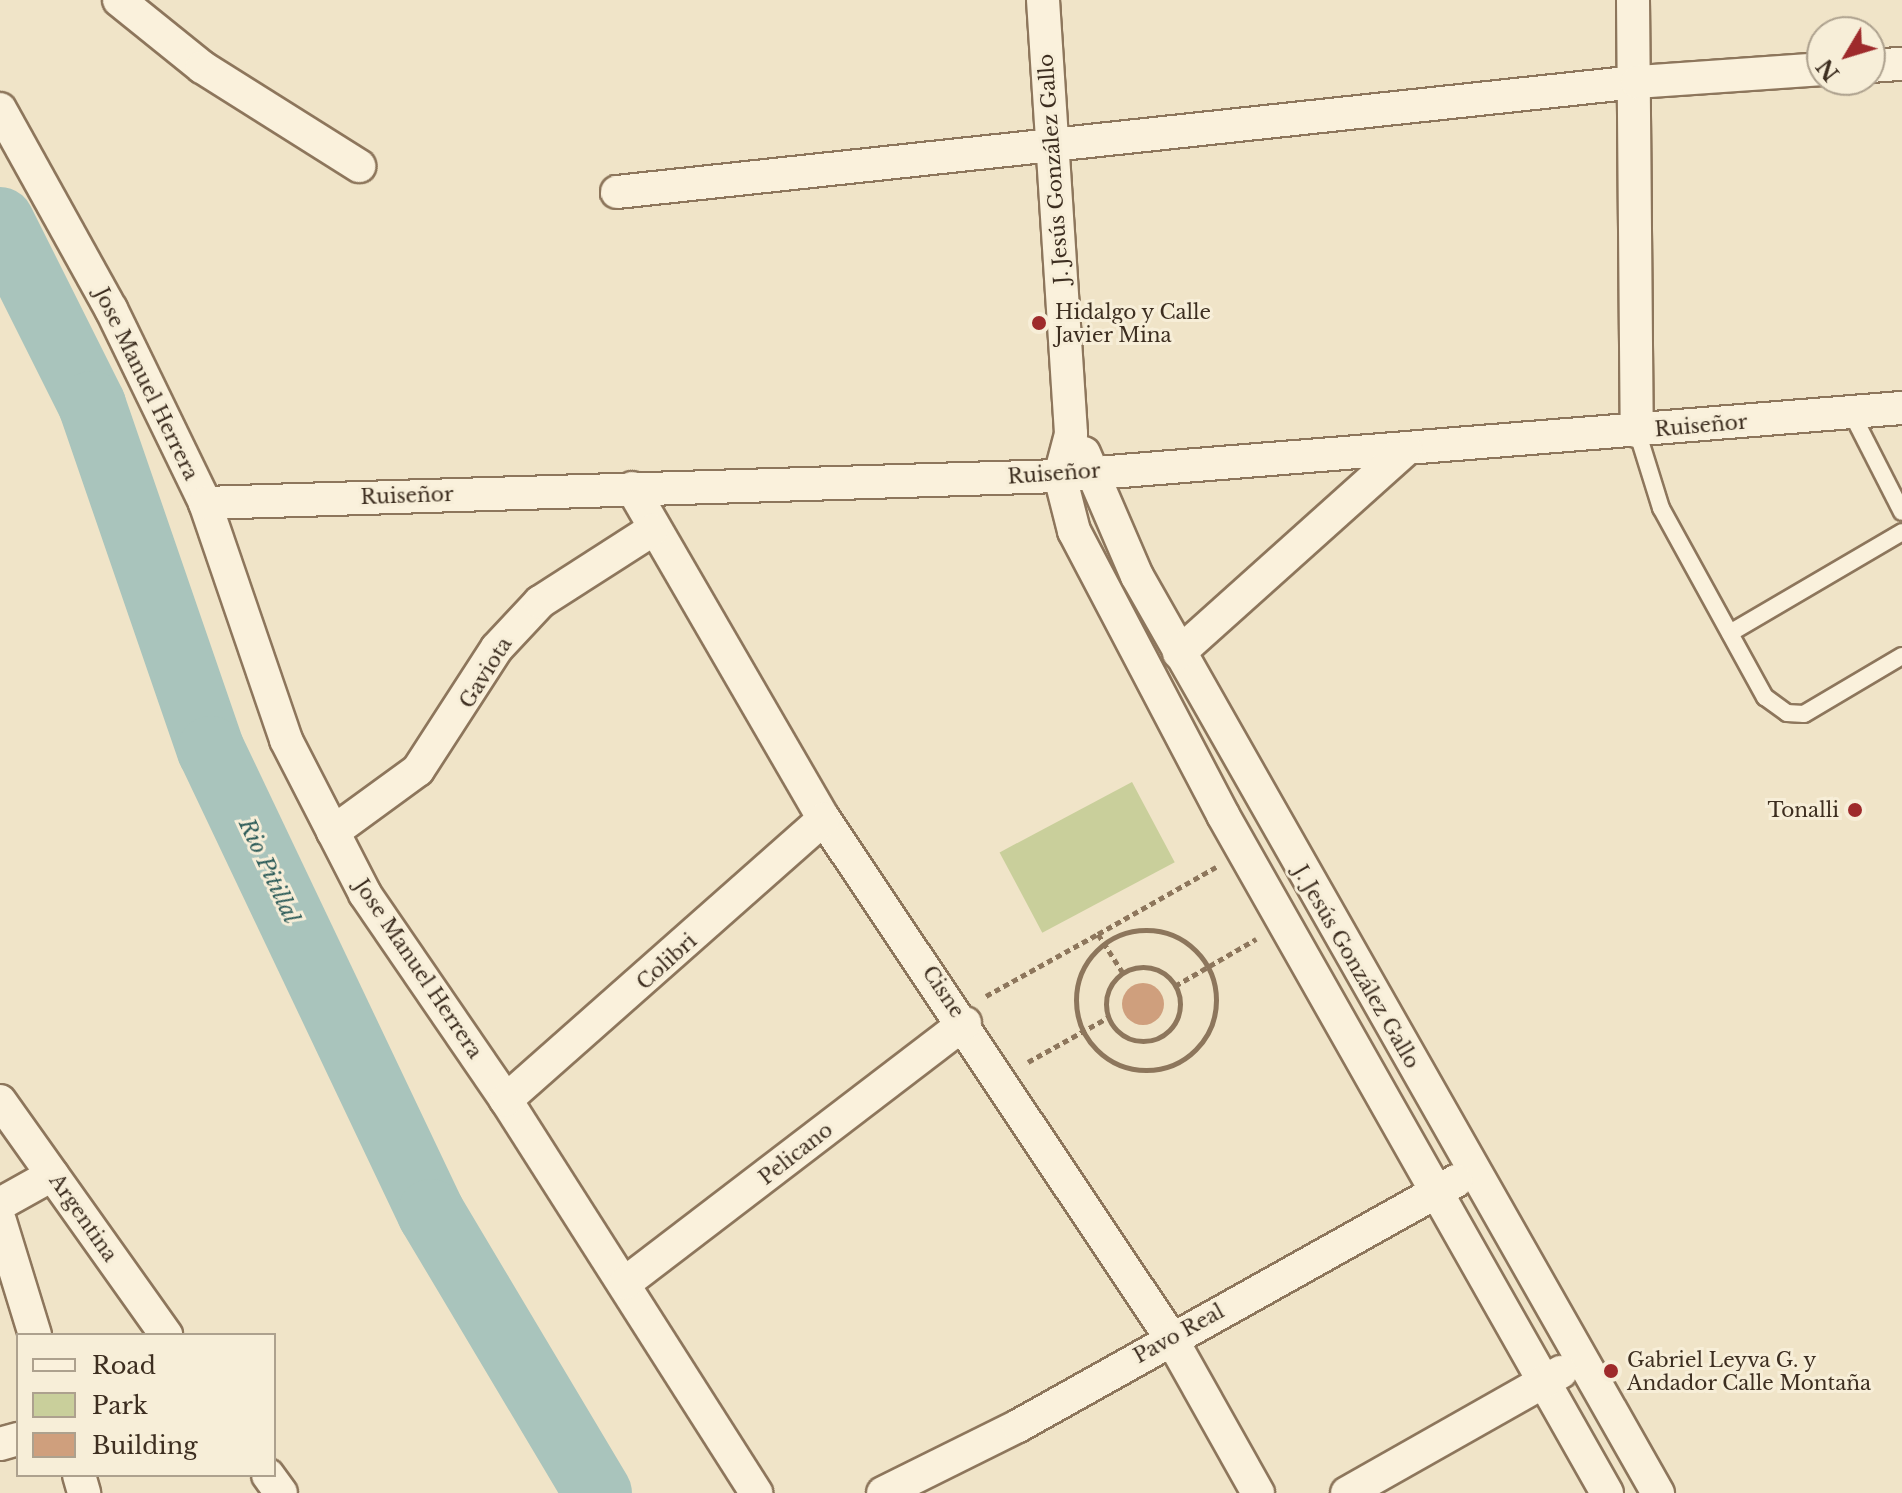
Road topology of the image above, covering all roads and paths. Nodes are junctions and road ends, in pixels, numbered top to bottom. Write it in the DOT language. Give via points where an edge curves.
graph roads {
  1 [pos="119,0"];
  2 [pos="1043,0"];
  3 [pos="1633,0"];
  4 [pos="1806,70"];
  5 [pos="1637,82"];
  6 [pos="0,109"];
  7 [pos="1052,148"];
  8 [pos="359,166"];
  9 [pos="617,192"];
  10 [pos="1902,408"];
  11 [pos="1851,412"];
  12 [pos="1637,431"];
  13 [pos="1071,434"];
  14 [pos="1406,449"];
  15 [pos="1095,471"];
  16 [pos="1060,476"];
  17 [pos="632,488"];
  18 [pos="205,503"];
  19 [pos="1902,512"];
  20 [pos="652,530"];
  21 [pos="1902,532"];
  22 [pos="1730,633"];
  23 [pos="1179,653"];
  24 [pos="1902,656"];
  25 [pos="824,819"];
  26 [pos="333,832"];
  27 [pos="1243,851"];
  28 [pos="1284,923"];
  29 [pos="1098,934"];
  30 [pos="1104,943"];
  31 [pos="1208,967"];
  32 [pos="1123,973"];
  33 [pos="1175,986"];
  34 [pos="961,1017"];
  35 [pos="1109,1017"];
  36 [pos="1083,1030"];
  37 [pos="999,1079"];
  38 [pos="506,1100"];
  39 [pos="0,1101"];
  40 [pos="1473,1171"];
  41 [pos="52,1175"];
  42 [pos="1437,1192"];
  43 [pos="0,1204"];
  44 [pos="0,1221"];
  45 [pos="625,1283"];
  46 [pos="34,1333"];
  47 [pos="165,1333"];
  48 [pos="1171,1338"];
  49 [pos="1582,1361"];
  50 [pos="1545,1381"];
  51 [pos="756,1493"];
  52 [pos="883,1493"];
  53 [pos="1258,1493"];
  54 [pos="1347,1493"];
  55 [pos="1607,1493"];
  56 [pos="1658,1493"];
  1 -- 8 [label="street" via="202,67"];
  2 -- 7 [label="street, J. Jesús González Gallo"];
  3 -- 5 [label="street"];
  4 -- 5 [label="street"];
  5 -- 7 [label="street"];
  5 -- 12 [label="street"];
  6 -- 18 [label="street, Jose Manuel Herrera" via="111,309"];
  7 -- 9 [label="street"];
  7 -- 13 [label="street, J. Jesús González Gallo"];
  10 -- 11 [label="street, Ruiseñor"];
  11 -- 12 [label="street, Ruiseñor"];
  11 -- 19 [label="lane"];
  12 -- 14 [label="street, Ruiseñor"];
  12 -- 22 [label="lane" via="1661,508"];
  13 -- 15 [label="street, J. Jesús González Gallo"];
  13 -- 16 [label="street, J. Jesús González Gallo"];
  14 -- 15 [label="street, Ruiseñor"];
  14 -- 23 [label="street"];
  15 -- 16 [label="street, Ruiseñor"];
  15 -- 23 [label="street, J. Jesús González Gallo" via="1137,576"];
  16 -- 17 [label="street, Ruiseñor"];
  16 -- 27 [label="street, J. Jesús González Gallo" via="1074,531 1103,595"];
  17 -- 18 [label="street, Ruiseñor"];
  17 -- 20 [label="street, Cisne"];
  18 -- 26 [label="street, Jose Manuel Herrera" via="286,740"];
  20 -- 25 [label="street, Cisne"];
  20 -- 26 [label="street, Gaviota" via="540,602 497,648 418,770"];
  21 -- 22 [label="lane"];
  22 -- 24 [label="lane" via="1765,697 1787,713 1819,708"];
  23 -- 40 [label="street, J. Jesús González Gallo"];
  25 -- 34 [label="street, Cisne"];
  25 -- 38 [label="street, Colibri"];
  26 -- 38 [label="street, Jose Manuel Herrera" via="365,894"];
  27 -- 28 [label="street, J. Jesús González Gallo"];
  27 -- 29 [label="path"];
  28 -- 31 [label="path"];
  28 -- 42 [label="street, J. Jesús González Gallo"];
  29 -- 30 [label="path"];
  29 -- 34 [label="path"];
  30 -- 31 [label="path" via="1126,932 1173,934"];
  30 -- 32 [label="path"];
  30 -- 36 [label="path" via="1078,983"];
  31 -- 33 [label="path"];
  31 -- 36 [label="path" via="1216,1010 1198,1049 1180,1062 1138,1070 1117,1064"];
  32 -- 33 [label="path" via="1152,968"];
  32 -- 35 [label="path" via="1106,999"];
  33 -- 35 [label="path" via="1179,1016 1165,1036 1129,1039"];
  34 -- 37 [label="street, Cisne"];
  34 -- 45 [label="street, Pelicano"];
  35 -- 36 [label="path"];
  36 -- 37 [label="path"];
  37 -- 48 [label="street, Cisne"];
  38 -- 45 [label="street, Jose Manuel Herrera"];
  39 -- 41 [label="street, Argentina"];
  40 -- 42 [label="street, Pavo Real"];
  40 -- 49 [label="street, J. Jesús González Gallo"];
  41 -- 43 [label="street"];
  41 -- 47 [label="street, Argentina"];
  42 -- 48 [label="street, Pavo Real"];
  42 -- 50 [label="street, J. Jesús González Gallo"];
  44 -- 46 [label="street"];
  45 -- 51 [label="street, Jose Manuel Herrera"];
  48 -- 52 [label="street, Pavo Real" via="1018,1426"];
  48 -- 53 [label="street, Cisne"];
  49 -- 50 [label="street"];
  49 -- 56 [label="street, J. Jesús González Gallo"];
  50 -- 54 [label="street"];
  50 -- 55 [label="street, J. Jesús González Gallo"];
}
